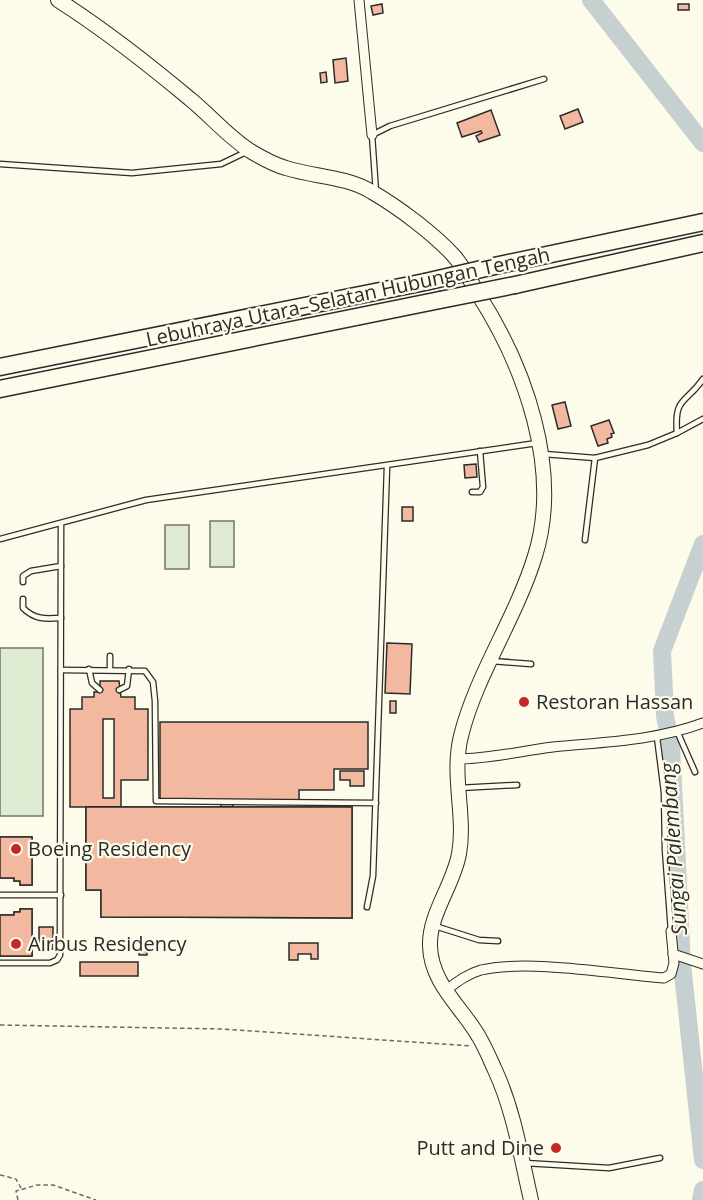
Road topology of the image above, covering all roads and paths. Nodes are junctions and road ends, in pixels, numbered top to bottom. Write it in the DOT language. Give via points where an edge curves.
graph roads {
  1 [pos="58,0"];
  2 [pos="359,0"];
  3 [pos="544,79"];
  4 [pos="372,135"];
  5 [pos="249,150"];
  6 [pos="0,164"];
  7 [pos="376,195"];
  8 [pos="698,223"];
  9 [pos="703,243"];
  10 [pos="0,367"];
  11 [pos="703,379"];
  12 [pos="0,389"];
  13 [pos="703,419"];
  14 [pos="677,433"];
  15 [pos="540,448"];
  16 [pos="480,452"];
  17 [pos="595,458"];
  18 [pos="387,467"];
  19 [pos="472,492"];
  20 [pos="61,525"];
  21 [pos="0,539"];
  22 [pos="585,540"];
  23 [pos="61,566"];
  24 [pos="23,579"];
  25 [pos="23,599"];
  26 [pos="61,618"];
  27 [pos="110,656"];
  28 [pos="492,661"];
  29 [pos="531,664"];
  30 [pos="89,669"];
  31 [pos="110,669"];
  32 [pos="129,669"];
  33 [pos="61,670"];
  34 [pos="122,689"];
  35 [pos="100,690"];
  36 [pos="703,723"];
  37 [pos="668,734"];
  38 [pos="457,759"];
  39 [pos="695,772"];
  40 [pos="517,785"];
  41 [pos="456,788"];
  42 [pos="376,803"];
  43 [pos="0,895"];
  44 [pos="61,895"];
  45 [pos="368,907"];
  46 [pos="432,925"];
  47 [pos="672,931"];
  48 [pos="498,941"];
  49 [pos="675,955"];
  50 [pos="0,963"];
  51 [pos="703,964"];
  52 [pos="445,991"];
  53 [pos="0,1024"];
  54 [pos="484,1047"];
  55 [pos="660,1158"];
  56 [pos="522,1163"];
  57 [pos="0,1175"];
  58 [pos="21,1190"];
  59 [pos="18,1200"];
  60 [pos="96,1200"];
  61 [pos="531,1200"];
  1 -- 5 [label="main road" via="124,44"];
  2 -- 4 [label="street"];
  3 -- 4 [label="lane"];
  4 -- 7 [label="lane"];
  5 -- 6 [label="lane" via="221,164 132,172"];
  5 -- 7 [label="main road" via="284,168 335,178"];
  7 -- 15 [label="main road" via="455,257 500,327 518,371"];
  8 -- 10 [label="highway, Lebuhraya Utara–Selatan Hubungan Tengah, bridge"];
  9 -- 12 [label="highway, Lebuhraya Utara–Selatan Hubungan Tengah, bridge"];
  11 -- 14 [label="lane" via="680,402"];
  13 -- 14 [label="lane"];
  14 -- 17 [label="lane" via="648,445"];
  15 -- 16 [label="lane"];
  15 -- 17 [label="lane"];
  15 -- 28 [label="main road" via="546,501 540,538"];
  16 -- 18 [label="lane"];
  16 -- 19 [label="lane" via="483,487 480,492"];
  17 -- 22 [label="lane"];
  18 -- 20 [label="lane" via="146,500"];
  18 -- 42 [label="lane"];
  20 -- 21 [label="lane"];
  20 -- 23 [label="lane"];
  23 -- 24 [label="lane" via="31,571"];
  23 -- 26 [label="lane"];
  25 -- 26 [label="lane" via="23,608 30,615 40,619"];
  26 -- 33 [label="lane"];
  27 -- 31 [label="lane"];
  28 -- 29 [label="lane"];
  28 -- 38 [label="main road" via="467,717"];
  30 -- 31 [label="lane"];
  30 -- 33 [label="lane"];
  30 -- 35 [label="lane" via="92,683"];
  31 -- 32 [label="lane"];
  32 -- 34 [label="lane" via="127,686"];
  32 -- 42 [label="lane" via="145,671 153,682 156,801"];
  33 -- 44 [label="lane"];
  36 -- 37 [label="street"];
  37 -- 38 [label="street" via="488,759"];
  37 -- 39 [label="lane"];
  37 -- 47 [label="lane" via="665,850"];
  38 -- 41 [label="main road"];
  40 -- 41 [label="lane"];
  41 -- 46 [label="main road" via="460,852 452,882"];
  42 -- 45 [label="lane"];
  43 -- 44 [label="lane"];
  44 -- 50 [label="lane" via="61,949 57,960"];
  46 -- 48 [label="lane" via="479,940"];
  46 -- 52 [label="main road" via="430,950"];
  47 -- 49 [label="street"];
  49 -- 51 [label="street"];
  49 -- 52 [label="street" via="671,974 663,978 537,967 505,968 467,975"];
  52 -- 54 [label="main road"];
  53 -- 54 [label="path" via="223,1029"];
  54 -- 56 [label="main road" via="498,1076"];
  55 -- 56 [label="lane" via="609,1167"];
  56 -- 61 [label="main road"];
  57 -- 58 [label="path" via="16,1179"];
  58 -- 59 [label="path" via="16,1191"];
  58 -- 60 [label="path" via="54,1185"];
}
